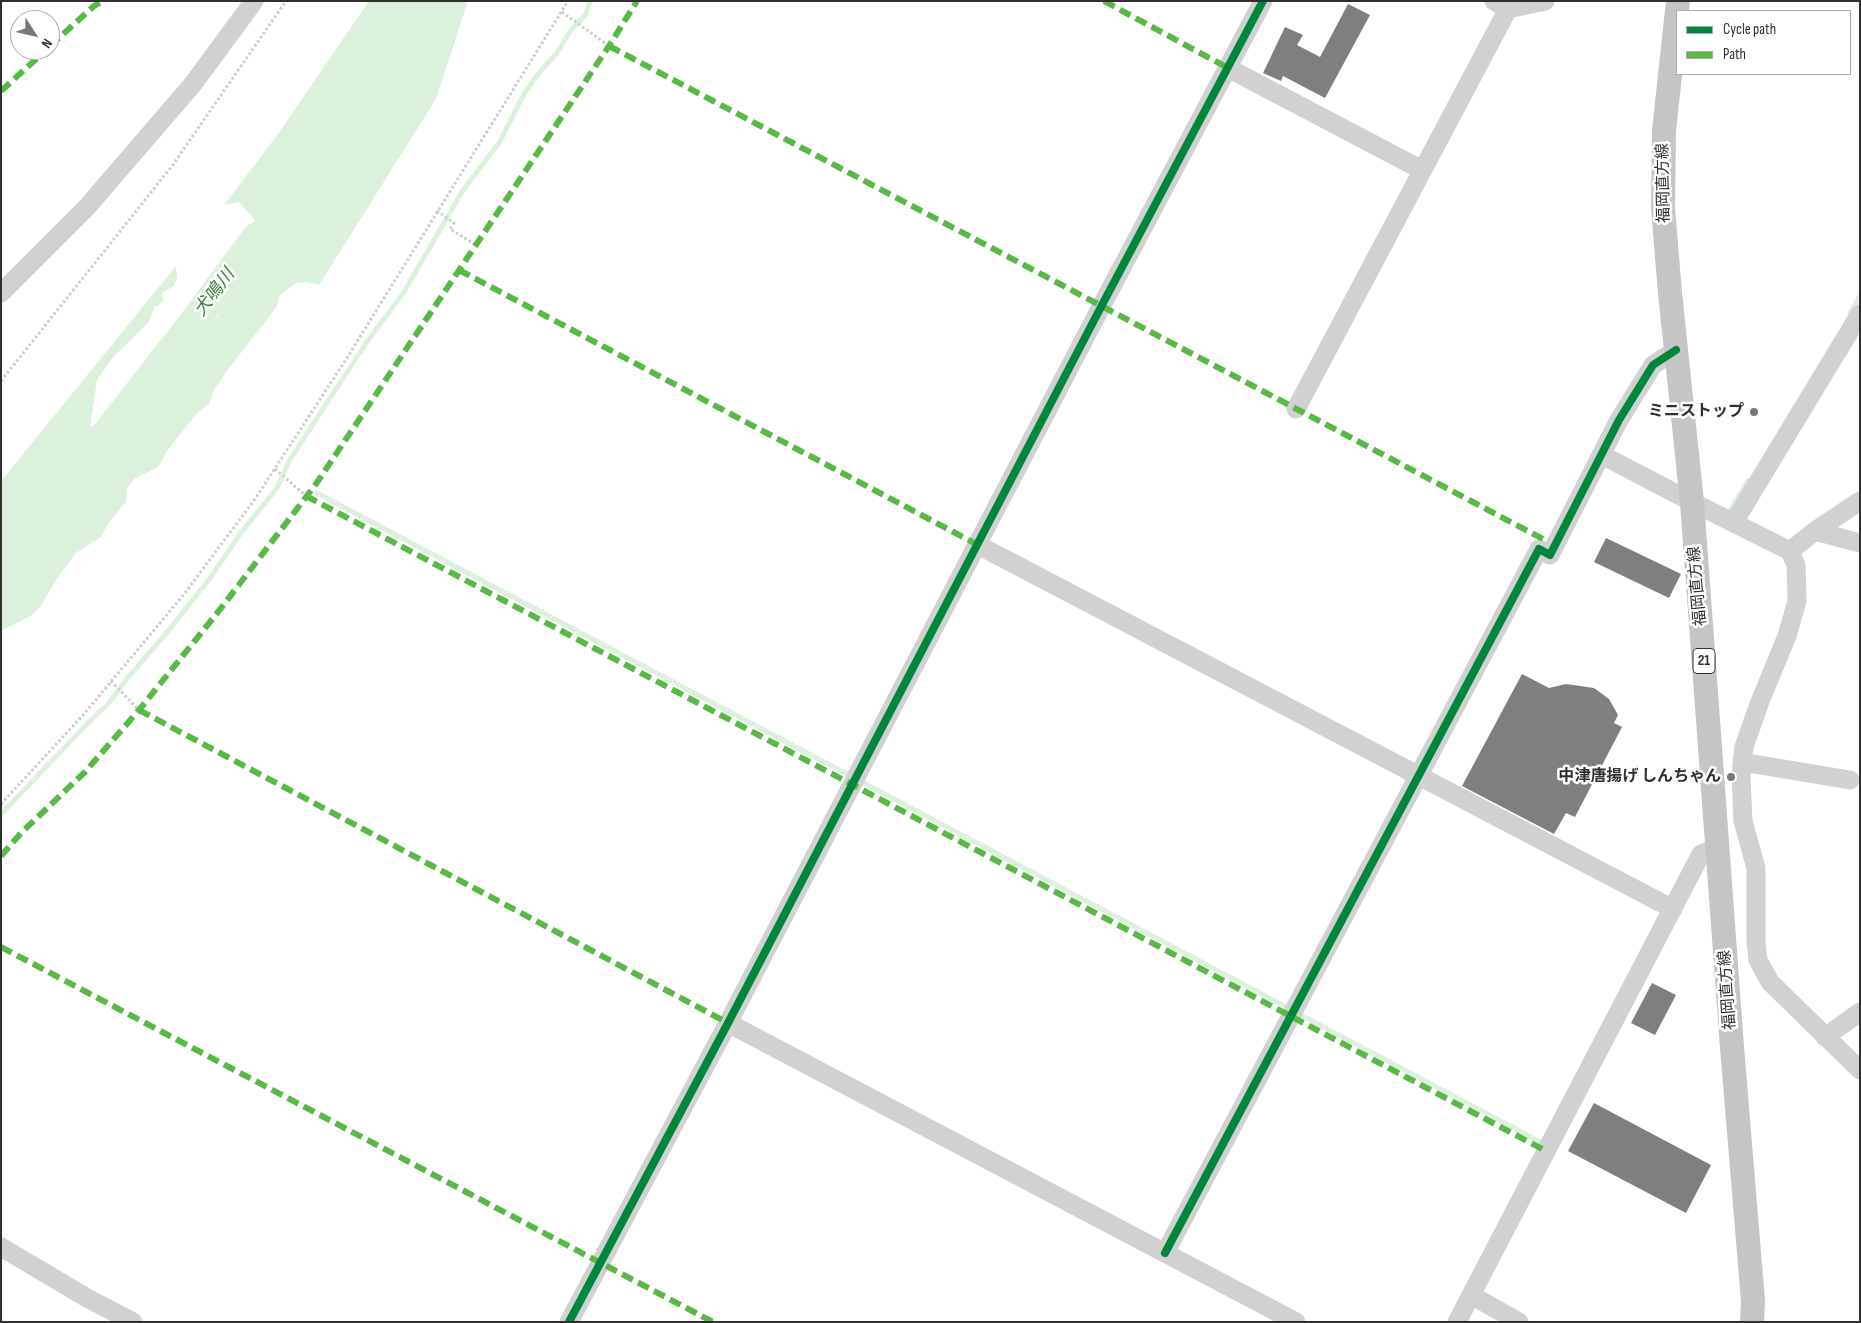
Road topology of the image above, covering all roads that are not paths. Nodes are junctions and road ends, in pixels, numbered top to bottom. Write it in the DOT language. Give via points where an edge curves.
graph roads {
  1 [pos="254,1"];
  2 [pos="1263,1"];
  3 [pos="1545,1"];
  4 [pos="1501,5"];
  5 [pos="1676,20"];
  6 [pos="1228,68"];
  7 [pos="1422,170"];
  8 [pos="1,293"];
  9 [pos="1860,314"];
  10 [pos="1676,350"];
  11 [pos="1296,409"];
  12 [pos="1602,455"];
  13 [pos="1860,500"];
  14 [pos="1692,502"];
  15 [pos="1734,522"];
  16 [pos="1815,531"];
  17 [pos="1860,542"];
  18 [pos="978,545"];
  19 [pos="1790,551"];
  20 [pos="1742,762"];
  21 [pos="1418,775"];
  22 [pos="1850,780"];
  23 [pos="1718,847"];
  24 [pos="1672,909"];
  25 [pos="1860,1012"];
  26 [pos="728,1023"];
  27 [pos="1825,1037"];
  28 [pos="1860,1070"];
  29 [pos="1,1248"];
  30 [pos="1165,1253"];
  31 [pos="1471,1295"];
  32 [pos="133,1322"];
  33 [pos="569,1322"];
  34 [pos="1296,1322"];
  35 [pos="1457,1322"];
  36 [pos="1519,1322"];
  37 [pos="1752,1322"];
  1 -- 8 [label="street" via="193,84 87,207"];
  2 -- 6 [label="street"];
  3 -- 4 [label="street"];
  4 -- 7 [label="street"];
  5 -- 10 [label="main road, 福岡直方線 / 21" via="1664,131 1663,198"];
  6 -- 7 [label="street"];
  6 -- 18 [label="street"];
  7 -- 11 [label="street"];
  9 -- 15 [label="street"];
  10 -- 12 [label="street" via="1653,365"];
  10 -- 14 [label="main road, 福岡直方線 / 21"];
  12 -- 14 [label="street"];
  12 -- 21 [label="street" via="1550,555 1541,544"];
  13 -- 16 [label="street"];
  14 -- 15 [label="street"];
  14 -- 23 [label="main road, 福岡直方線 / 21"];
  15 -- 19 [label="street"];
  16 -- 17 [label="street"];
  16 -- 19 [label="street"];
  18 -- 21 [label="street"];
  18 -- 26 [label="street"];
  19 -- 20 [label="street" via="1796,565 1797,601 1787,636 1759,704"];
  20 -- 22 [label="street"];
  20 -- 27 [label="street" via="1743,821 1756,868 1758,960 1770,982"];
  21 -- 24 [label="street"];
  21 -- 30 [label="street"];
  23 -- 24 [label="street" via="1701,854"];
  23 -- 37 [label="main road, 福岡直方線 / 21" via="1753,1300"];
  24 -- 31 [label="street"];
  25 -- 27 [label="street"];
  26 -- 30 [label="street"];
  26 -- 33 [label="street"];
  27 -- 28 [label="street"];
  29 -- 32 [label="street"];
  30 -- 34 [label="street"];
  31 -- 35 [label="street"];
  31 -- 36 [label="street"];
}
